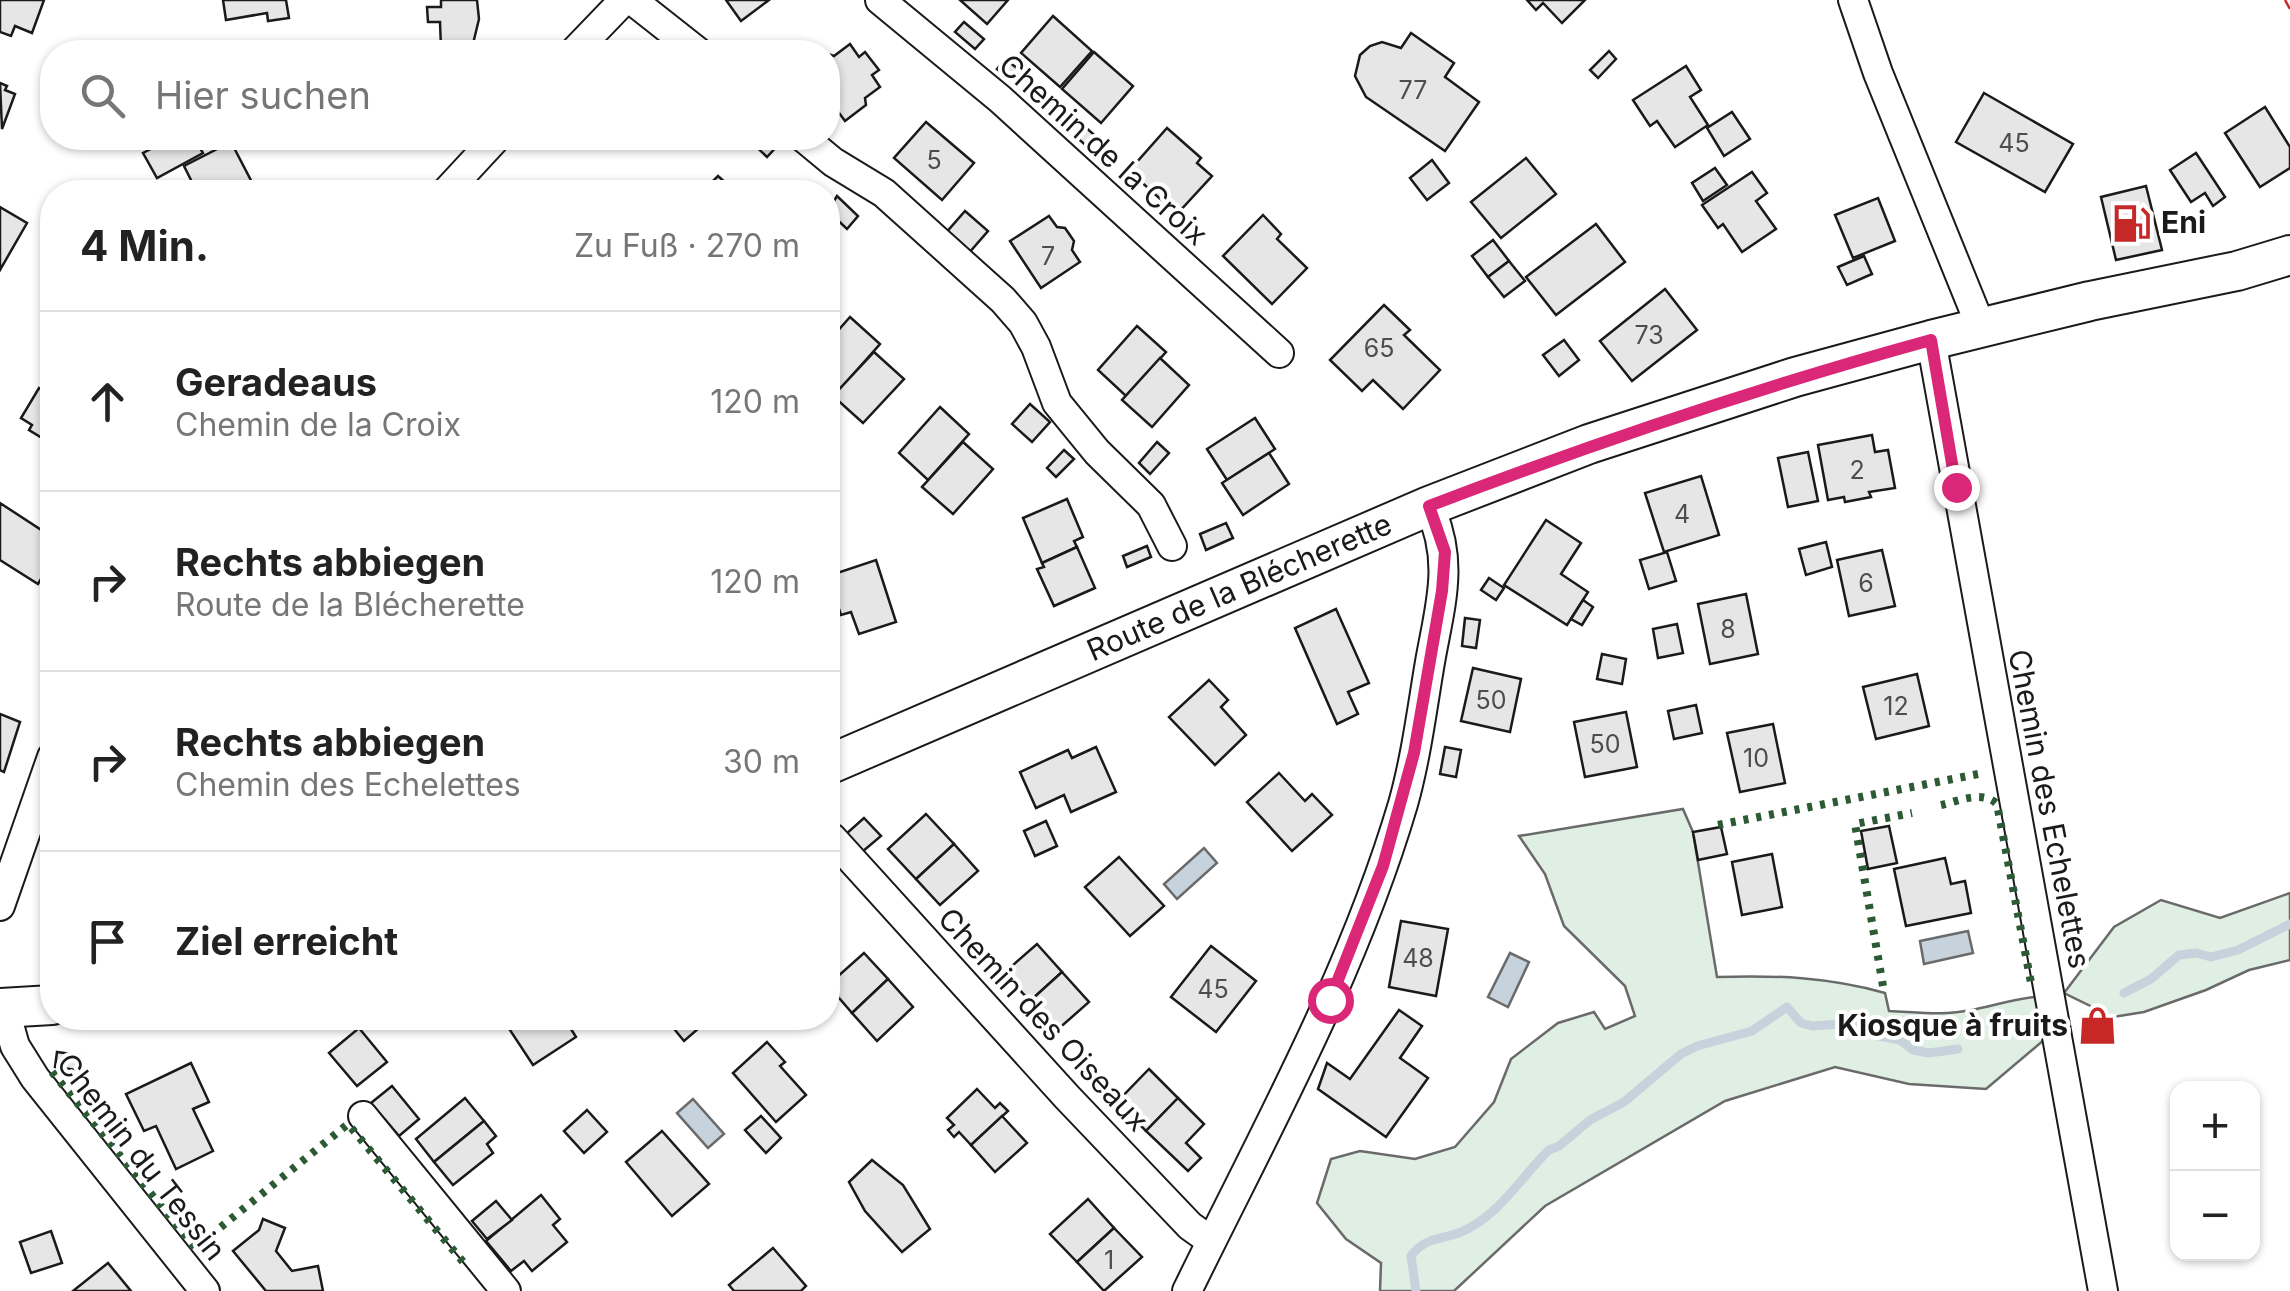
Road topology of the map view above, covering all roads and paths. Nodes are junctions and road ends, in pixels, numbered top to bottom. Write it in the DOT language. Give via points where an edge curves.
graph roads {
  1 [pos="624,0"];
  2 [pos="632,0"];
  3 [pos="880,0"];
  4 [pos="1853,0"];
  5 [pos="586,40"];
  6 [pos="683,40"];
  7 [pos="485,150"];
  8 [pos="818,150"];
  9 [pos="457,180"];
  10 [pos="2290,255"];
  11 [pos="2237,271"];
  12 [pos="2290,271"];
  13 [pos="1980,326"];
  14 [pos="1931,340"];
  15 [pos="1279,352"];
  16 [pos="1429,506"];
  17 [pos="1172,546"];
  18 [pos="840,760"];
  19 [pos="40,791"];
  20 [pos="840,847"];
  21 [pos="0,906"];
  22 [pos="40,1005"];
  23 [pos="2,1008"];
  24 [pos="363,1116"];
  25 [pos="1211,1241"];
  26 [pos="205,1291"];
  27 [pos="506,1291"];
  28 [pos="1187,1291"];
  29 [pos="2103,1291"];
  1 -- 5 [label="street"];
  2 -- 6 [label="street"];
  3 -- 15 [label="street, Chemin de la Croix" via="1000,98"];
  4 -- 13 [label="street"];
  7 -- 9 [label="street"];
  8 -- 17 [label="street" via="884,193 1013,312 1036,346 1057,404 1151,505"];
  10 -- 11 [label="main road, Route de la Blécherette"];
  11 -- 12 [label="main road, Route de la Blécherette"];
  11 -- 13 [label="main road, Route de la Blécherette"];
  13 -- 14 [label="main road, Route de la Blécherette"];
  14 -- 16 [label="main road, Route de la Blécherette" via="1589,444"];
  14 -- 29 [label="street, Chemin des Echelettes"];
  16 -- 18 [label="main road, Route de la Blécherette"];
  16 -- 25 [label="street" via="1445,552 1442,591 1404,801 1354,946"];
  19 -- 21 [label="street"];
  20 -- 25 [label="street, Chemin des Oiseaux" via="1067,1097"];
  22 -- 23 [label="main road"];
  23 -- 26 [label="street, Chemin du Tessin" via="36,1078"];
  24 -- 27 [label="street"];
  25 -- 28 [label="street"];
}
